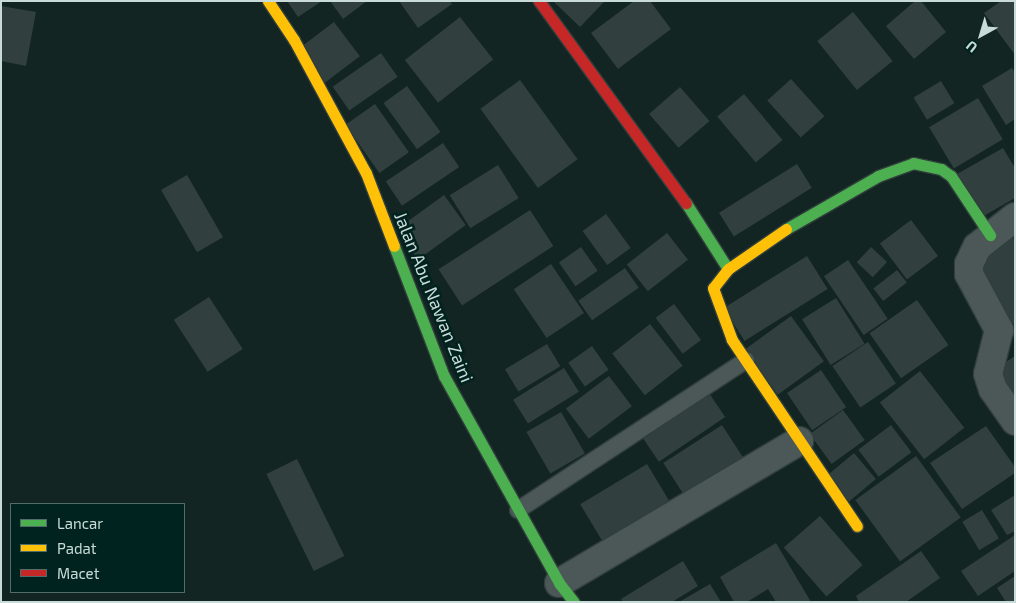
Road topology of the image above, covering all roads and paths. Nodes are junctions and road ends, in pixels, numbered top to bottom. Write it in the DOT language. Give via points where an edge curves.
graph roads {
  1 [pos="268,1"];
  2 [pos="539,1"];
  3 [pos="1015,217"];
  4 [pos="990,235"];
  5 [pos="728,268"];
  6 [pos="746,360"];
  7 [pos="1015,421"];
  8 [pos="799,441"];
  9 [pos="518,510"];
  10 [pos="857,526"];
  11 [pos="566,593"];
  1 -- 9 [label="street, Jalan Abu Nawan Zaini" via="294,40 366,173 444,376"];
  2 -- 5 [label="street" via="615,109 667,173"];
  3 -- 4 [label="street"];
  4 -- 5 [label="street" via="951,176 941,169 913,163 878,176 759,245"];
  4 -- 7 [label="street" via="977,247 968,274 999,330 988,374 993,389"];
  5 -- 6 [label="street" via="713,288 732,340"];
  6 -- 8 [label="street"];
  6 -- 9 [label="lane"];
  8 -- 10 [label="street"];
  8 -- 11 [label="street"];
  9 -- 11 [label="street, Jalan Abu Nawan Zaini"];
}
